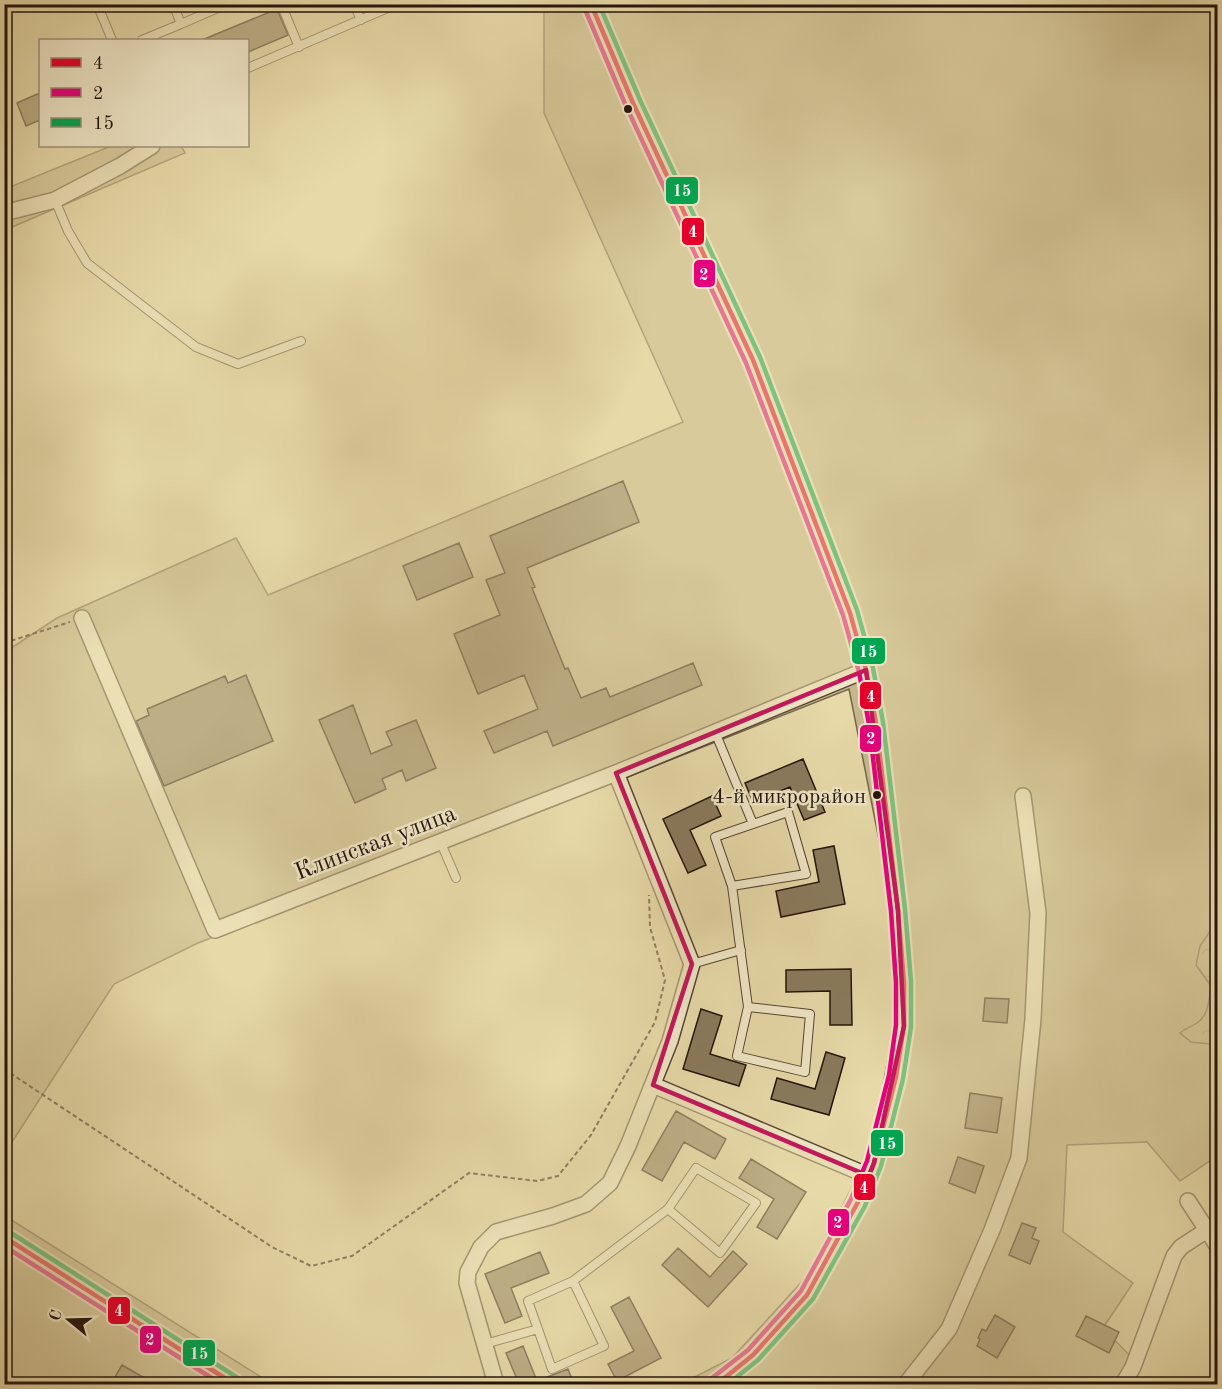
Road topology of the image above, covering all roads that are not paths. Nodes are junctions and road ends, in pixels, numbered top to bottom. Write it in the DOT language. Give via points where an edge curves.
graph roads {
  1 [pos="97,4"];
  2 [pos="173,4"];
  3 [pos="227,4"];
  4 [pos="281,4"];
  5 [pos="354,4"];
  6 [pos="397,4"];
  7 [pos="591,4"];
  8 [pos="361,20"];
  9 [pos="182,24"];
  10 [pos="112,39"];
  11 [pos="144,39"];
  12 [pos="298,47"];
  13 [pos="249,69"];
  14 [pos="150,147"];
  15 [pos="55,200"];
  16 [pos="4,213"];
  17 [pos="301,342"];
  18 [pos="82,618"];
  19 [pos="866,670"];
  20 [pos="715,732"];
  21 [pos="616,773"];
  22 [pos="1023,796"];
  23 [pos="753,824"];
  24 [pos="440,840"];
  25 [pos="456,878"];
  26 [pos="732,886"];
  27 [pos="741,950"];
  28 [pos="692,964"];
  29 [pos="748,1007"];
  30 [pos="653,1085"];
  31 [pos="869,1176"];
  32 [pos="1188,1201"];
  33 [pos="668,1209"];
  34 [pos="1207,1230"];
  35 [pos="4,1237"];
  36 [pos="1218,1247"];
  37 [pos="573,1281"];
  38 [pos="538,1329"];
  39 [pos="485,1344"];
  40 [pos="4,1382"];
  41 [pos="9,1384"];
  42 [pos="234,1384"];
  43 [pos="496,1384"];
  44 [pos="717,1384"];
  45 [pos="906,1384"];
  46 [pos="1123,1384"];
  1 -- 10 [label="lane"];
  2 -- 9 [label="lane"];
  3 -- 9 [label="lane"];
  4 -- 12 [label="lane"];
  5 -- 8 [label="lane"];
  6 -- 8 [label="lane"];
  7 -- 19 [label="street" via="633,104 753,360 850,613"];
  8 -- 12 [label="lane"];
  9 -- 11 [label="lane"];
  12 -- 13 [label="lane"];
  14 -- 15 [label="street"];
  15 -- 16 [label="street"];
  15 -- 17 [label="lane" via="87,262 196,347 238,364"];
  18 -- 24 [label="street, Клинская улица" via="214,930"];
  19 -- 20 [label="street, Клинская улица"];
  19 -- 31 [label="street" via="876,723 904,982 904,1026 896,1077"];
  20 -- 21 [label="street, Клинская улица"];
  20 -- 23 [label="lane"];
  21 -- 24 [label="street, Клинская улица"];
  21 -- 28 [label="street"];
  22 -- 45 [label="street" via="1038,914 1033,1019 1019,1158 949,1329"];
  23 -- 26 [label="lane" via="715,837"];
  23 -- 26 [label="lane" via="788,812 806,874"];
  24 -- 25 [label="lane"];
  26 -- 27 [label="lane"];
  27 -- 28 [label="lane"];
  27 -- 29 [label="lane"];
  28 -- 30 [label="street"];
  29 -- 29 [label="lane" via="737,1056 805,1072 810,1014"];
  30 -- 31 [label="street"];
  30 -- 39 [label="street" via="610,1183 586,1204 496,1232 481,1247 468,1272 467,1283"];
  31 -- 44 [label="street" via="807,1295 753,1355"];
  32 -- 34 [label="street"];
  33 -- 33 [label="lane" via="696,1168 756,1203 720,1253"];
  33 -- 37 [label="lane"];
  34 -- 36 [label="street"];
  34 -- 46 [label="street" via="1174,1256"];
  35 -- 42 [label="street"];
  37 -- 38 [label="lane" via="528,1301"];
  37 -- 38 [label="lane" via="604,1346 552,1369"];
  38 -- 39 [label="lane"];
  39 -- 43 [label="street"];
  40 -- 41 [label="street"];
}
